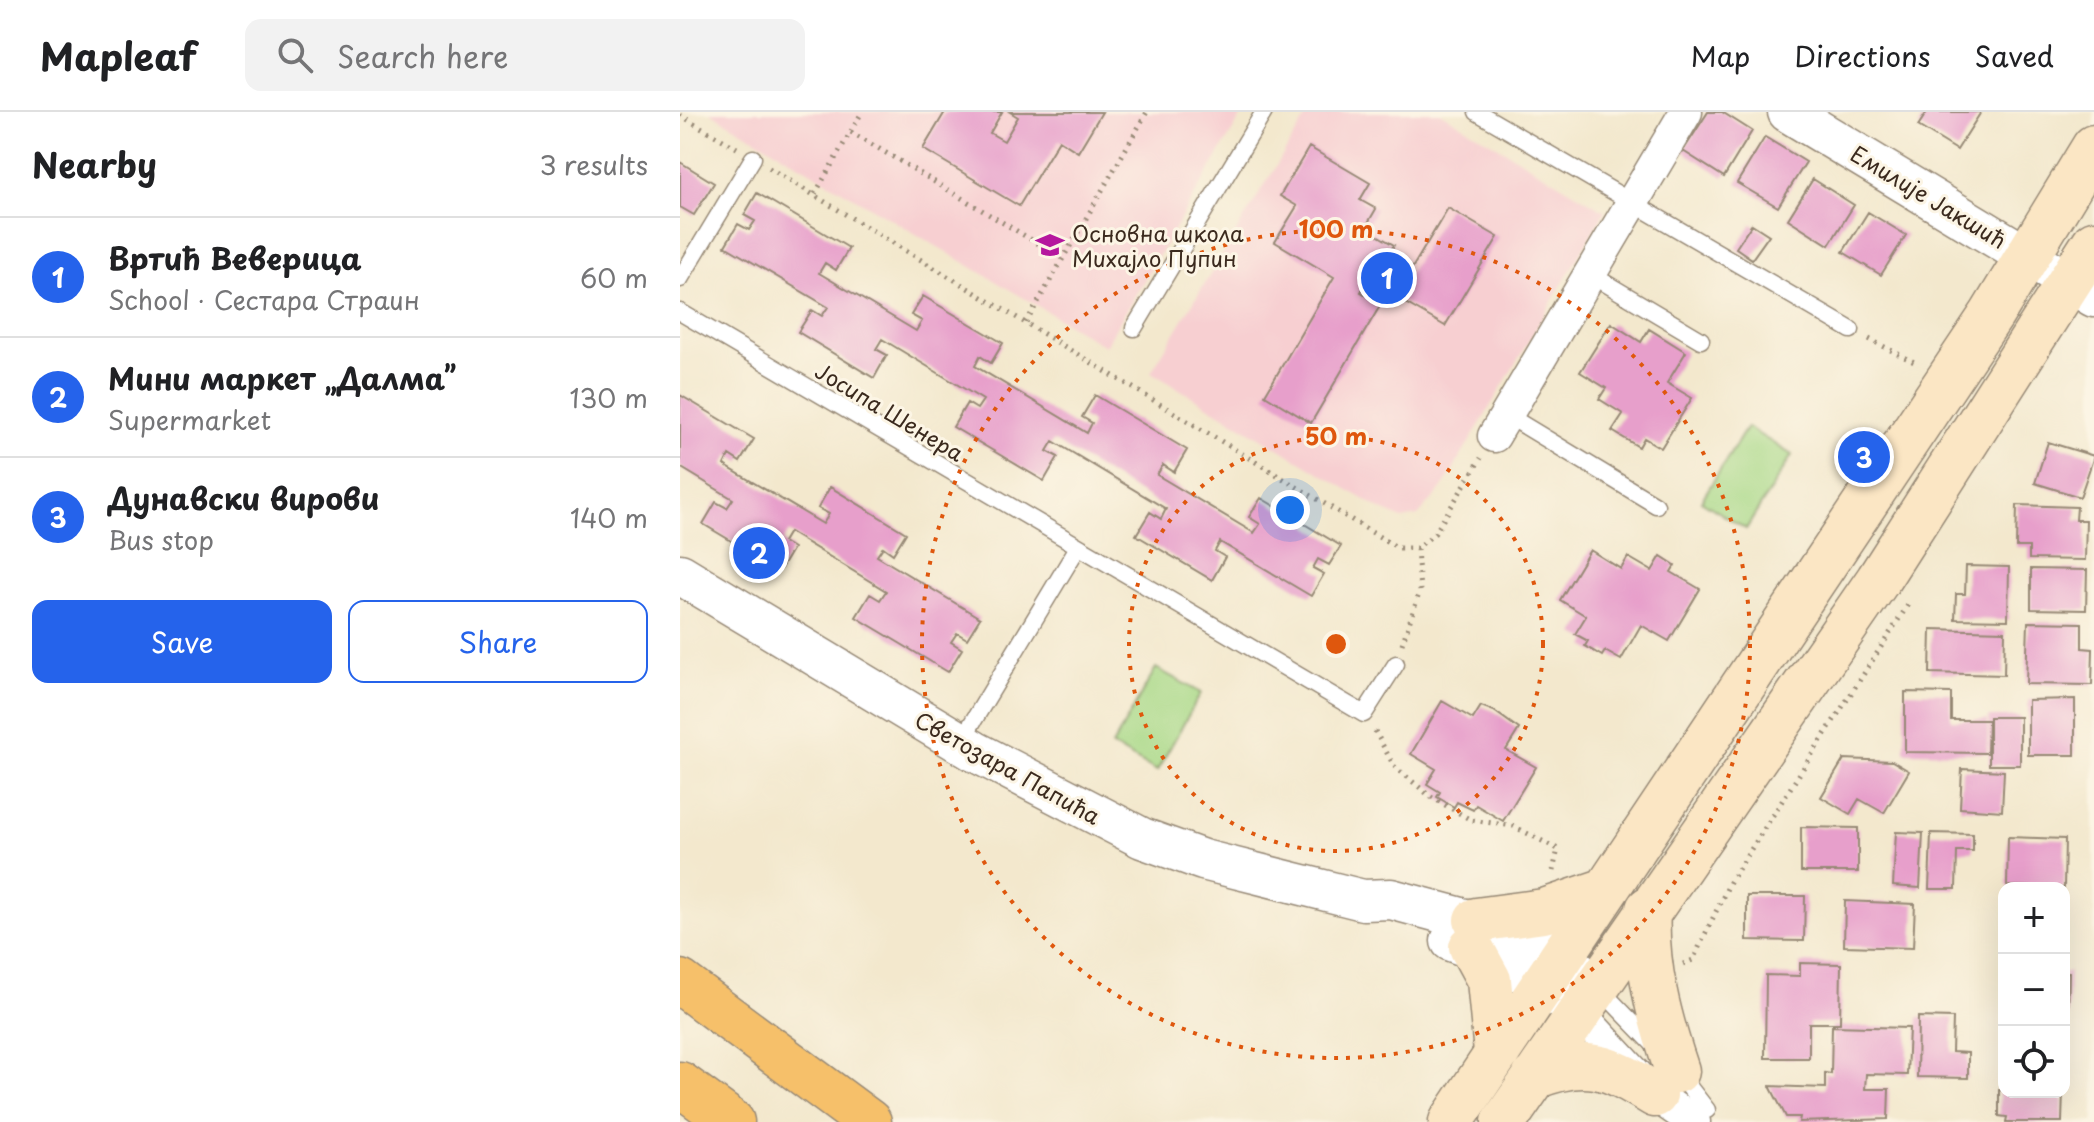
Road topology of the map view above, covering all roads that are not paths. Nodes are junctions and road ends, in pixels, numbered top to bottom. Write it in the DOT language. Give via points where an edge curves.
graph roads {
  1 [pos="1264,112"];
  2 [pos="1477,112"];
  3 [pos="1686,112"];
  4 [pos="1788,112"];
  5 [pos="2094,147"];
  6 [pos="753,158"];
  7 [pos="1633,201"];
  8 [pos="2094,243"];
  9 [pos="2028,256"];
  10 [pos="1590,274"];
  11 [pos="680,279"];
  12 [pos="2082,289"];
  13 [pos="680,312"];
  14 [pos="1134,328"];
  15 [pos="1851,330"];
  16 [pos="1701,340"];
  17 [pos="1500,426"];
  18 [pos="1656,505"];
  19 [pos="1078,547"];
  20 [pos="680,574"];
  21 [pos="1396,664"];
  22 [pos="960,743"];
  23 [pos="1606,890"];
  24 [pos="1648,909"];
  25 [pos="1474,934"];
  26 [pos="1552,970"];
  27 [pos="680,982"];
  28 [pos="1588,999"];
  29 [pos="1496,1053"];
  30 [pos="1534,1077"];
  31 [pos="1666,1083"];
  32 [pos="680,1084"];
  33 [pos="1701,1116"];
  34 [pos="732,1122"];
  35 [pos="869,1122"];
  36 [pos="1451,1122"];
  37 [pos="1504,1122"];
  1 -- 14 [label="lane"];
  2 -- 7 [label="lane"];
  3 -- 7 [label="street"];
  4 -- 9 [label="street, Емилије Јакшић"];
  5 -- 9 [label="main road"];
  6 -- 11 [label="lane"];
  7 -- 10 [label="street"];
  7 -- 15 [label="lane"];
  8 -- 12 [label="main road"];
  9 -- 12 [label="street, Емилије Јакшић"];
  9 -- 23 [label="main road"];
  10 -- 16 [label="lane"];
  10 -- 17 [label="street"];
  12 -- 24 [label="main road"];
  13 -- 19 [label="lane, Јосипа Шенера"];
  17 -- 18 [label="lane"];
  19 -- 21 [label="lane, Јосипа Шенера" via="1364,714"];
  19 -- 22 [label="lane"];
  20 -- 22 [label="street, Светозара Папића"];
  22 -- 25 [label="street, Светозара Папића" via="1114,826 1175,851 1363,900 1383,920"];
  23 -- 25 [label="main road"];
  23 -- 26 [label="main road"];
  24 -- 28 [label="main road"];
  24 -- 31 [label="main road"];
  25 -- 26 [label="street, Светозара Папића"];
  25 -- 29 [label="main road" via="1489,980"];
  26 -- 28 [label="street, Светозара Папића"];
  26 -- 29 [label="main road"];
  27 -- 35 [label="main road"];
  28 -- 30 [label="main road"];
  28 -- 31 [label="street"];
  29 -- 36 [label="main road"];
  30 -- 31 [label="main road" via="1559,1067 1589,1065"];
  30 -- 37 [label="main road"];
  31 -- 33 [label="street"];
  32 -- 34 [label="main road"];
}
